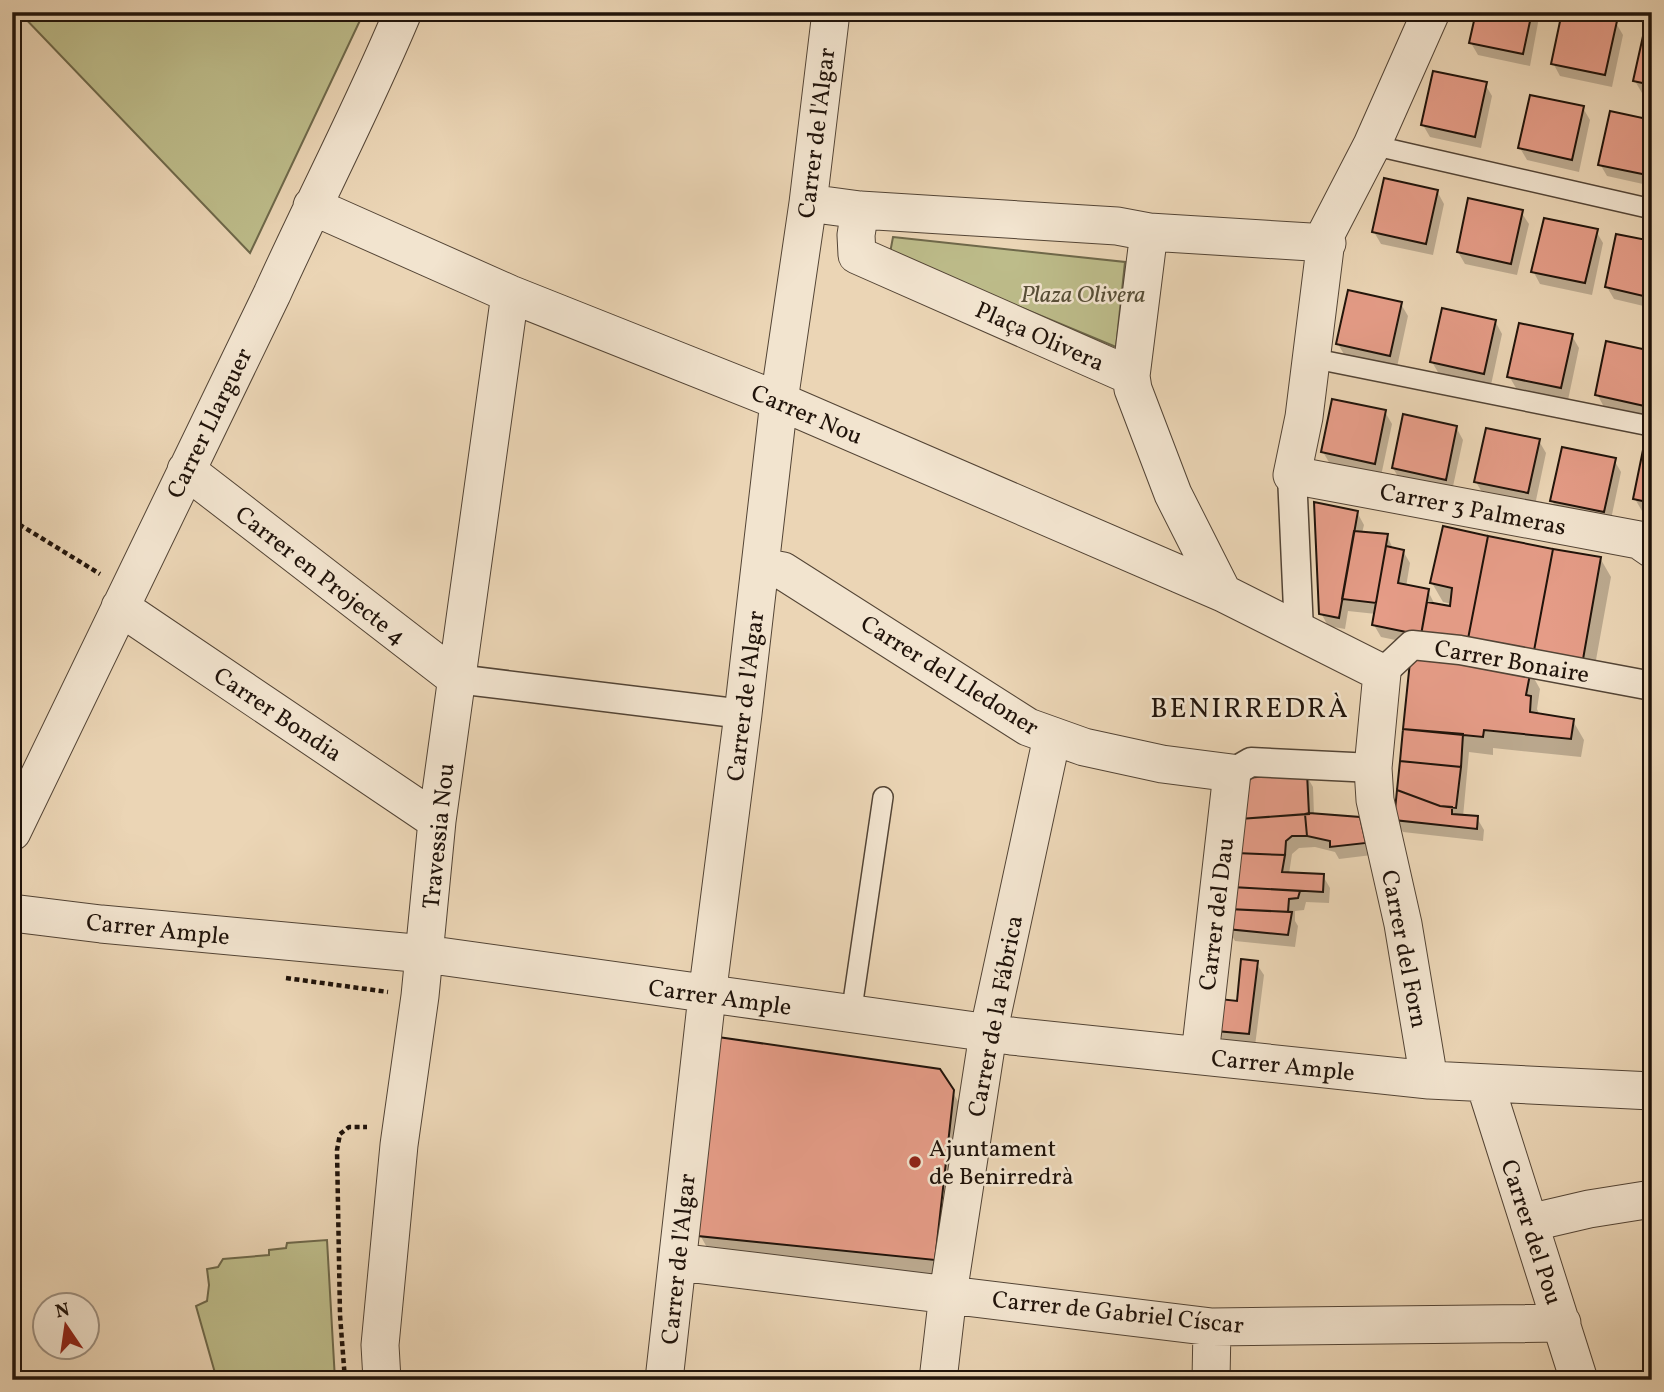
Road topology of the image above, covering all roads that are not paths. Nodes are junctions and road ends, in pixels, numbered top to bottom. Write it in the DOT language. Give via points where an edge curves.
graph roads {
  1 [pos="403,12"];
  2 [pos="831,12"];
  3 [pos="1431,12"];
  4 [pos="1372,145"];
  5 [pos="808,203"];
  6 [pos="312,206"];
  7 [pos="1652,209"];
  8 [pos="860,210"];
  9 [pos="1149,232"];
  10 [pos="1327,243"];
  11 [pos="510,294"];
  12 [pos="1311,358"];
  13 [pos="1131,376"];
  14 [pos="779,401"];
  15 [pos="1650,426"];
  16 [pos="186,470"];
  17 [pos="1292,475"];
  18 [pos="1652,549"];
  19 [pos="761,567"];
  20 [pos="1223,593"];
  21 [pos="123,599"];
  22 [pos="1299,631"];
  23 [pos="1382,673"];
  24 [pos="457,680"];
  25 [pos="1652,686"];
  26 [pos="743,714"];
  27 [pos="1052,737"];
  28 [pos="1373,768"];
  29 [pos="1232,773"];
  30 [pos="883,797"];
  31 [pos="437,821"];
  32 [pos="12,832"];
  33 [pos="12,913"];
  34 [pos="425,954"];
  35 [pos="707,996"];
  36 [pos="850,1015"];
  37 [pos="988,1034"];
  38 [pos="1200,1055"];
  39 [pos="1429,1080"];
  40 [pos="1485,1084"];
  41 [pos="1652,1091"];
  42 [pos="1652,1199"];
  43 [pos="1529,1223"];
  44 [pos="678,1262"];
  45 [pos="948,1294"];
  46 [pos="1562,1323"];
  47 [pos="1212,1327"];
  48 [pos="382,1380"];
  49 [pos="664,1380"];
  50 [pos="938,1380"];
  51 [pos="1211,1380"];
  52 [pos="1579,1380"];
  1 -- 6 [label="street, Carrer Llarguer"];
  2 -- 5 [label="street, Carrer de l'Algar"];
  3 -- 4 [label="street"];
  4 -- 7 [label="lane"];
  4 -- 10 [label="street" via="1327,232"];
  5 -- 8 [label="street"];
  5 -- 14 [label="street, Carrer de l'Algar"];
  6 -- 11 [label="street, Carrer Nou"];
  6 -- 16 [label="street, Carrer Llarguer"];
  8 -- 9 [label="street" via="1117,226"];
  8 -- 13 [label="street, Plaça Olivera" via="857,255"];
  9 -- 10 [label="street"];
  9 -- 13 [label="street, Plaça Olivera"];
  10 -- 12 [label="street"];
  11 -- 14 [label="street, Carrer Nou"];
  11 -- 24 [label="street, Travessia Nou"];
  12 -- 15 [label="lane"];
  12 -- 17 [label="street"];
  13 -- 20 [label="street" via="1173,494"];
  14 -- 19 [label="street, Carrer de l'Algar"];
  14 -- 20 [label="street, Carrer Nou"];
  16 -- 21 [label="street, Carrer Llarguer"];
  16 -- 24 [label="street, Carrer en Projecte 4"];
  17 -- 18 [label="street, Carrer 3 Palmeras" via="1639,540"];
  17 -- 22 [label="street"];
  19 -- 26 [label="street, Carrer de l'Algar"];
  19 -- 27 [label="street, Carrer del Lledoner" via="783,571 1028,727"];
  20 -- 22 [label="street, Carrer Nou"];
  21 -- 31 [label="street, Carrer Bondia"];
  21 -- 32 [label="street, Carrer Llarguer"];
  22 -- 23 [label="street, Carrer Nou"];
  23 -- 25 [label="street, Carrer Bonaire" via="1412,645"];
  23 -- 28 [label="street, Carrer del Forn"];
  24 -- 26 [label="street"];
  24 -- 31 [label="street, Travessia Nou"];
  26 -- 35 [label="street, Carrer de l'Algar"];
  27 -- 29 [label="street, Carrer del Lledoner" via="1161,764"];
  27 -- 37 [label="street, Carrer de la Fábrica"];
  28 -- 29 [label="street" via="1251,762"];
  28 -- 39 [label="street, Carrer del Forn"];
  29 -- 38 [label="street, Carrer del Dau"];
  30 -- 36 [label="lane"];
  31 -- 34 [label="street, Travessia Nou"];
  33 -- 34 [label="street, Carrer Ample"];
  34 -- 35 [label="street, Carrer Ample"];
  34 -- 48 [label="street, Travessia Nou" via="399,1145 380,1345"];
  35 -- 36 [label="street, Carrer Ample"];
  35 -- 44 [label="street, Carrer de l'Algar"];
  36 -- 37 [label="street, Carrer Ample"];
  37 -- 38 [label="street, Carrer Ample"];
  37 -- 45 [label="street, Carrer de la Fábrica"];
  38 -- 39 [label="street, Carrer Ample"];
  39 -- 40 [label="street, Carrer Ample"];
  40 -- 41 [label="street, Carrer Ample"];
  40 -- 43 [label="street, Carrer del Pou"];
  42 -- 43 [label="street"];
  43 -- 46 [label="street, Carrer del Pou"];
  44 -- 45 [label="street, Carrer de Gabriel Císcar"];
  44 -- 49 [label="street, Carrer de l'Algar"];
  45 -- 47 [label="street, Carrer de Gabriel Císcar"];
  45 -- 50 [label="street, Carrer de la Fábrica"];
  46 -- 47 [label="street, Carrer de Gabriel Císcar"];
  46 -- 52 [label="street, Carrer del Pou"];
  47 -- 51 [label="street"];
}
